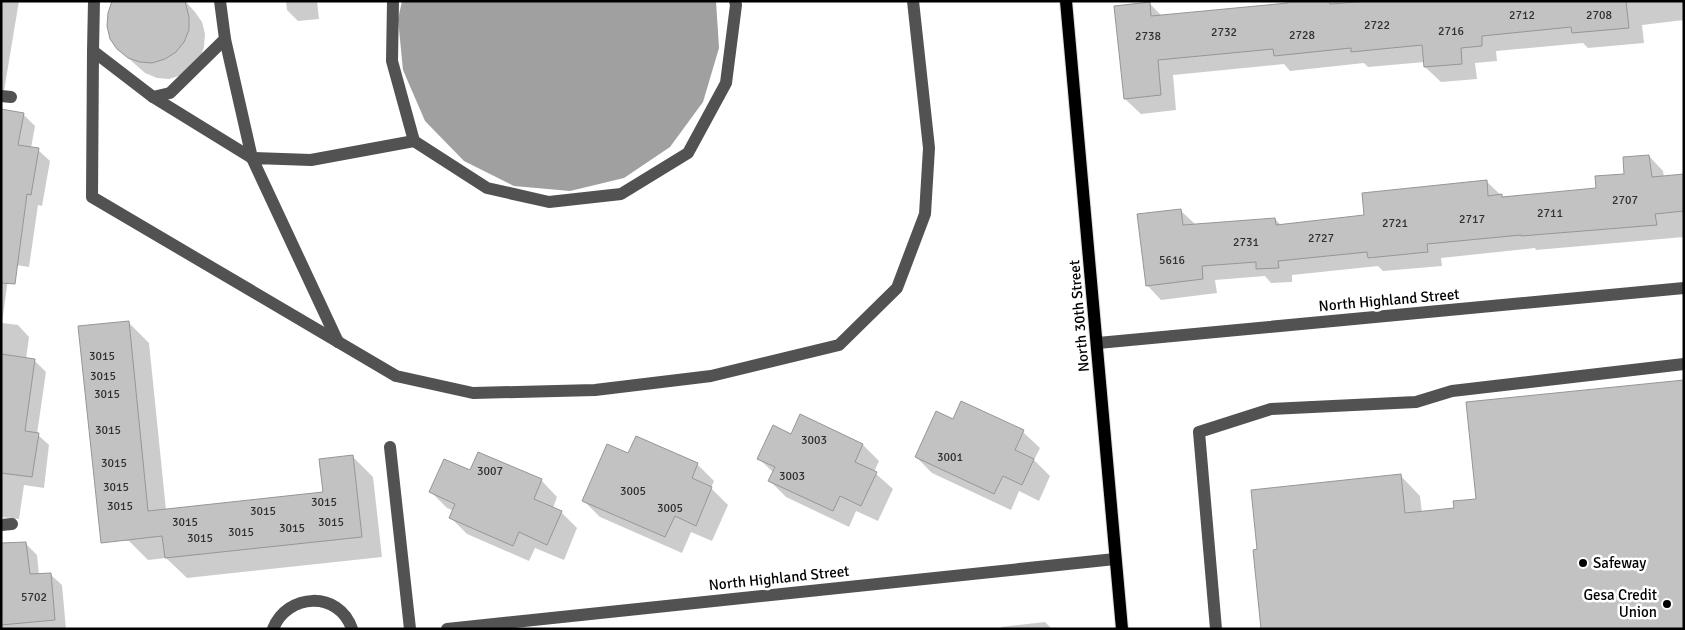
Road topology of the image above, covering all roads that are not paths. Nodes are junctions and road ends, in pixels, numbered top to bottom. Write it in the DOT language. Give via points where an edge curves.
graph roads {
  1 [pos="94,1"];
  2 [pos="220,1"];
  3 [pos="393,1"];
  4 [pos="734,1"];
  5 [pos="913,1"];
  6 [pos="1066,1"];
  7 [pos="224,39"];
  8 [pos="93,51"];
  9 [pos="153,97"];
  10 [pos="414,141"];
  11 [pos="252,158"];
  12 [pos="1684,288"];
  13 [pos="338,342"];
  14 [pos="1098,343"];
  15 [pos="1684,364"];
  16 [pos="390,447"];
  17 [pos="1115,559"];
  18 [pos="273,629"];
  19 [pos="352,629"];
  20 [pos="410,629"];
  21 [pos="447,629"];
  22 [pos="1122,629"];
  23 [pos="1216,629"];
  1 -- 8 [label="street"];
  2 -- 7 [label="street"];
  3 -- 10 [label="street" via="392,61"];
  4 -- 10 [label="street" via="726,83 688,153 620,194 548,202 487,188"];
  5 -- 13 [label="street" via="929,148 925,214 897,288 840,345 701,377 595,390 473,393 396,376"];
  6 -- 14 [label="main road, North 30th Street"];
  7 -- 9 [label="street" via="170,93"];
  7 -- 11 [label="street"];
  8 -- 9 [label="street"];
  8 -- 13 [label="street" via="92,197"];
  9 -- 11 [label="street"];
  10 -- 11 [label="street" via="310,160"];
  11 -- 13 [label="street"];
  12 -- 14 [label="street, North Highland Street"];
  14 -- 17 [label="main road, North 30th Street"];
  15 -- 23 [label="street" via="1452,391 1416,402 1271,409 1199,432"];
  16 -- 20 [label="street"];
  17 -- 21 [label="street, North Highland Street"];
  17 -- 22 [label="main road, North 30th Street"];
  18 -- 19 [label="street" via="284,611 308,600 334,606 344,614"];
}
